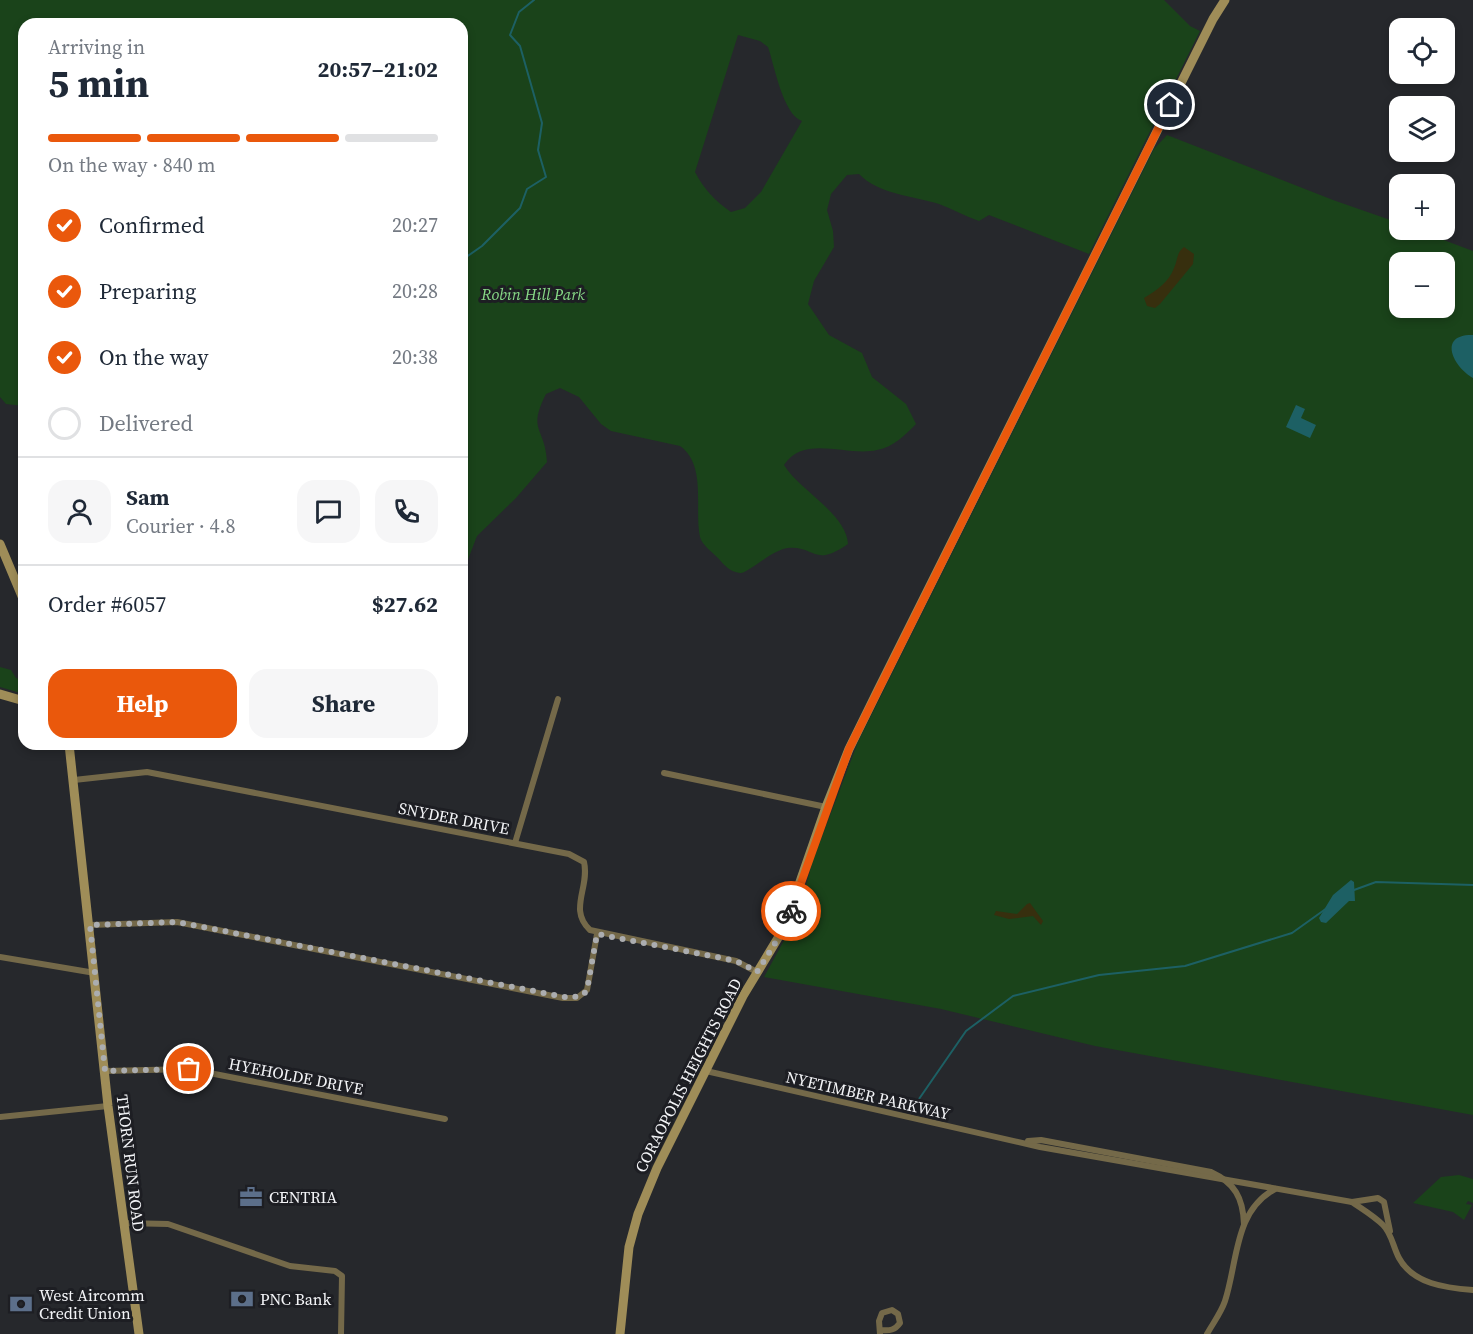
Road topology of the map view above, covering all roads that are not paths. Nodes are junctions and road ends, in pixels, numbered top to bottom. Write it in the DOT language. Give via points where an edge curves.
graph roads {
  1 [pos="1226,0"];
  2 [pos="0,544"];
  3 [pos="18,587"];
  4 [pos="0,694"];
  5 [pos="18,699"];
  6 [pos="558,699"];
  7 [pos="70,750"];
  8 [pos="664,773"];
  9 [pos="74,780"];
  10 [pos="826,807"];
  11 [pos="515,843"];
  12 [pos="90,925"];
  13 [pos="597,934"];
  14 [pos="0,957"];
  15 [pos="757,972"];
  16 [pos="95,973"];
  17 [pos="105,1071"];
  18 [pos="706,1071"];
  19 [pos="108,1106"];
  20 [pos="0,1117"];
  21 [pos="445,1119"];
  22 [pos="1221,1177"];
  23 [pos="1276,1188"];
  24 [pos="1352,1202"];
  25 [pos="123,1224"];
  26 [pos="1244,1224"];
  27 [pos="1390,1234"];
  28 [pos="1473,1290"];
  29 [pos="140,1334"];
  30 [pos="341,1334"];
  31 [pos="620,1334"];
  32 [pos="1207,1334"];
  1 -- 10 [label="street, CORAOPOLIS HEIGHTS ROAD" via="1209,27 878,690"];
  2 -- 3 [label="street"];
  4 -- 5 [label="street"];
  6 -- 11 [label="street"];
  7 -- 9 [label="street, THORN RUN ROAD"];
  8 -- 10 [label="street"];
  9 -- 11 [label="street, SNYDER DRIVE" via="147,772"];
  9 -- 12 [label="street, THORN RUN ROAD"];
  10 -- 15 [label="street, CORAOPOLIS HEIGHTS ROAD" via="784,928"];
  11 -- 13 [label="street, SNYDER DRIVE" via="569,854 584,862 579,916"];
  12 -- 13 [label="street" via="177,922 563,998 577,998 587,990"];
  12 -- 16 [label="street, THORN RUN ROAD"];
  13 -- 15 [label="street" via="727,959"];
  14 -- 16 [label="street"];
  15 -- 18 [label="street, CORAOPOLIS HEIGHTS ROAD"];
  16 -- 17 [label="street, THORN RUN ROAD"];
  17 -- 19 [label="street, THORN RUN ROAD"];
  17 -- 21 [label="street, HYEHOLDE DRIVE" via="189,1069"];
  18 -- 22 [label="street, NYETIMBER PARKWAY" via="914,1120 1024,1141 1041,1140"];
  18 -- 31 [label="street, CORAOPOLIS HEIGHTS ROAD" via="634,1223"];
  19 -- 20 [label="street"];
  19 -- 25 [label="street, THORN RUN ROAD"];
  22 -- 23 [label="street, NYETIMBER PARKWAY"];
  22 -- 26 [label="street" via="1239,1195"];
  23 -- 24 [label="street, NYETIMBER PARKWAY"];
  23 -- 26 [label="street" via="1258,1200"];
  24 -- 27 [label="street" via="1383,1224"];
  24 -- 27 [label="street" via="1378,1198 1384,1202"];
  25 -- 29 [label="street, THORN RUN ROAD"];
  25 -- 30 [label="street" via="168,1224 290,1266 335,1271 342,1276"];
  26 -- 32 [label="street" via="1226,1299"];
  27 -- 28 [label="street" via="1399,1258 1412,1274 1438,1285"];
}
